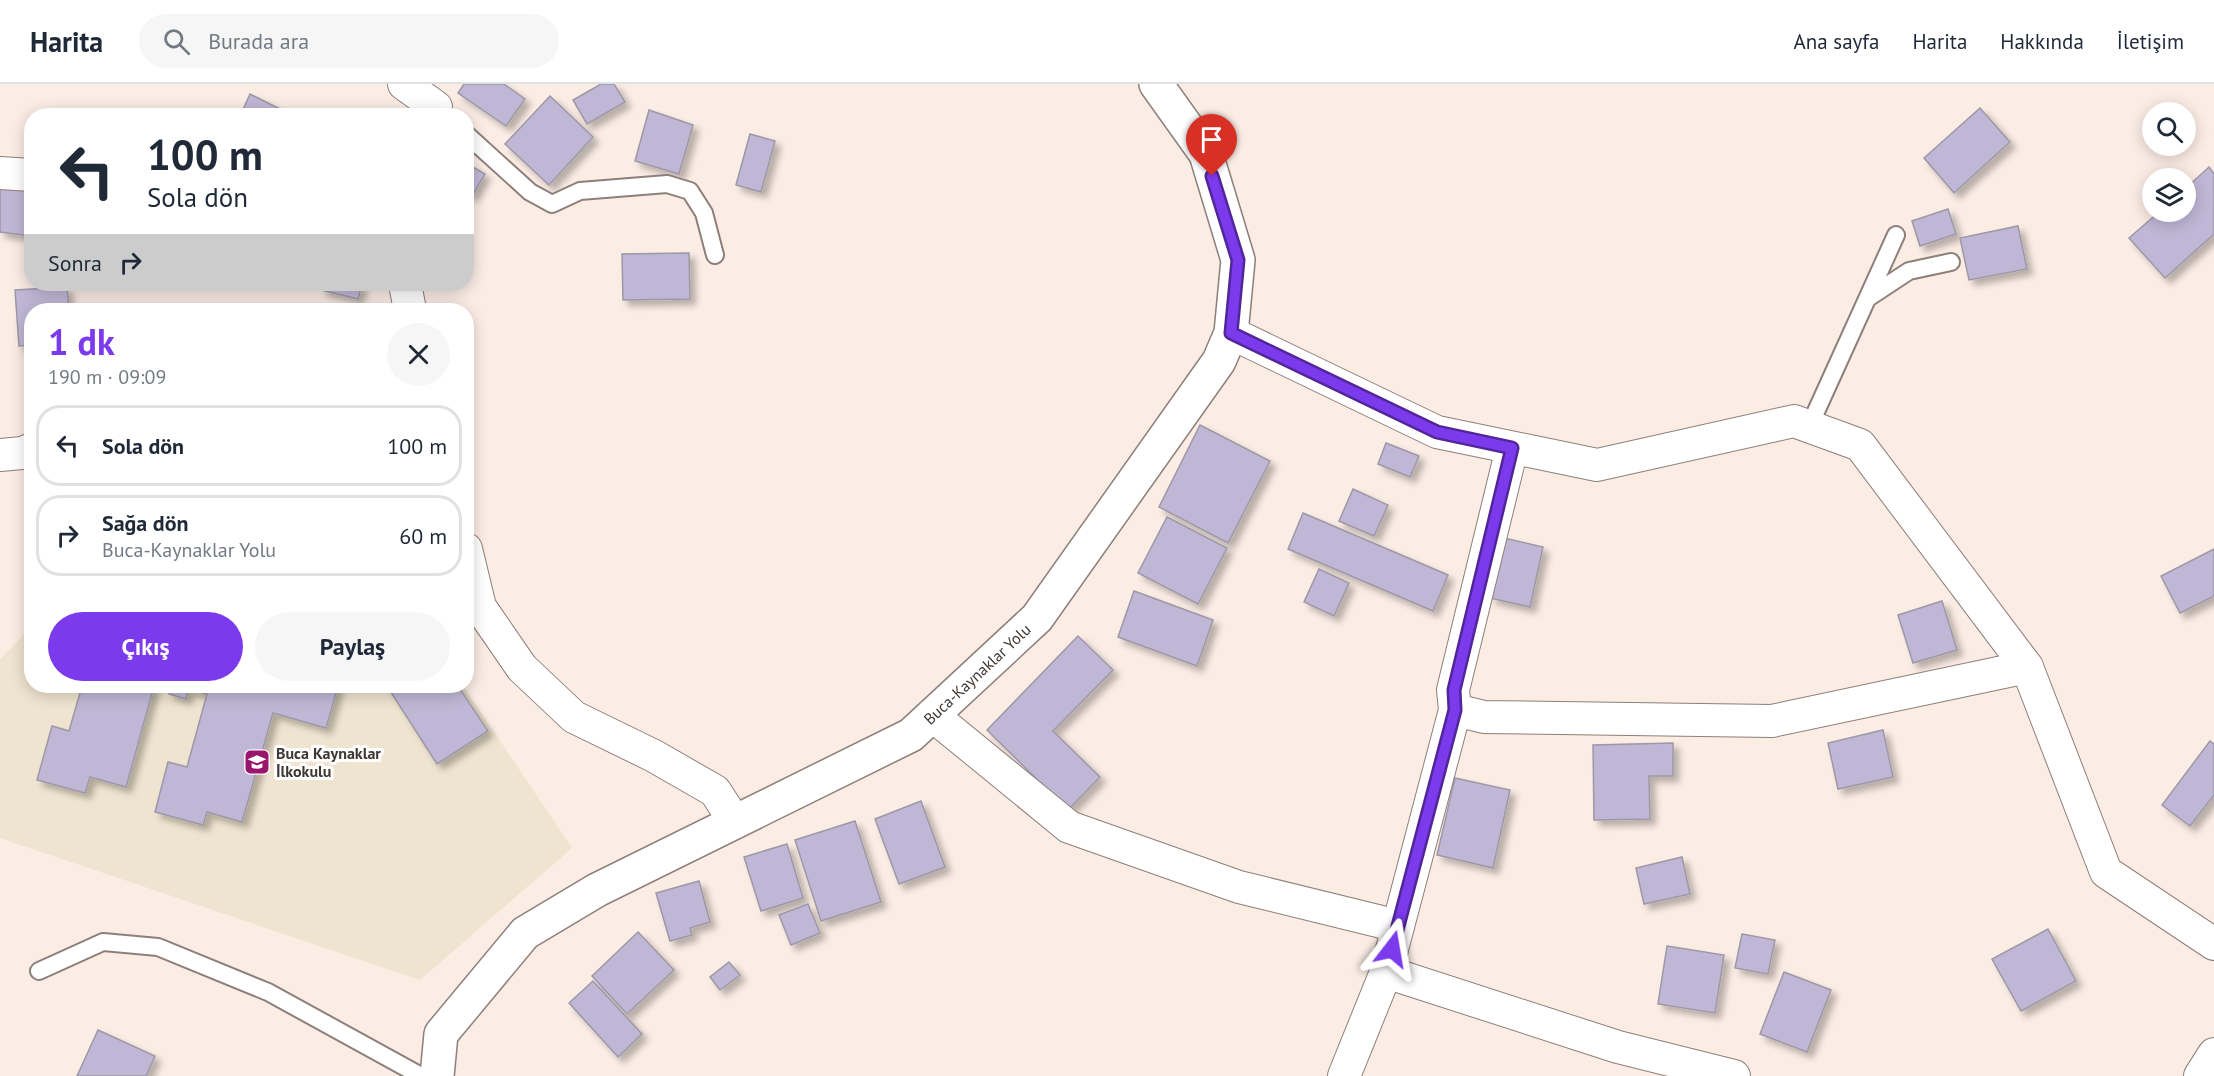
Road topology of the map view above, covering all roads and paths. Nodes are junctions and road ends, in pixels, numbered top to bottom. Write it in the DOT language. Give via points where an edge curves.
graph roads {
  1 [pos="404,84"];
  2 [pos="1156,84"];
  3 [pos="440,105"];
  4 [pos="474,141"];
  5 [pos="0,173"];
  6 [pos="24,174"];
  7 [pos="1896,235"];
  8 [pos="715,255"];
  9 [pos="1951,262"];
  10 [pos="1868,298"];
  11 [pos="1231,333"];
  12 [pos="1809,427"];
  13 [pos="1512,448"];
  14 [pos="24,452"];
  15 [pos="0,455"];
  16 [pos="474,582"];
  17 [pos="2027,667"];
  18 [pos="1455,710"];
  19 [pos="932,715"];
  20 [pos="735,822"];
  21 [pos="1398,926"];
  22 [pos="2214,944"];
  23 [pos="39,971"];
  24 [pos="1386,972"];
  25 [pos="2214,1054"];
  26 [pos="421,1076"];
  27 [pos="437,1076"];
  28 [pos="1344,1076"];
  29 [pos="1734,1076"];
  30 [pos="2200,1076"];
  1 -- 3 [label="street"];
  2 -- 11 [label="street, Buca-Kaynaklar Yolu" via="1206,154 1238,260"];
  4 -- 8 [label="lane" via="530,192 552,204 580,191 667,184 690,191 704,213"];
  5 -- 6 [label="street"];
  7 -- 10 [label="lane"];
  9 -- 10 [label="lane" via="1909,271"];
  10 -- 12 [label="lane"];
  11 -- 13 [label="street" via="1437,432"];
  11 -- 19 [label="street, Buca-Kaynaklar Yolu" via="1219,361 1037,618"];
  12 -- 13 [label="street" via="1794,421 1597,465"];
  12 -- 17 [label="street" via="1860,445"];
  13 -- 18 [label="street" via="1454,690"];
  14 -- 15 [label="street"];
  16 -- 20 [label="street" via="480,607 522,668 574,717 715,791"];
  17 -- 18 [label="street" via="1772,721 1484,717"];
  17 -- 22 [label="street" via="2106,872"];
  18 -- 21 [label="street"];
  19 -- 20 [label="street, Buca-Kaynaklar Yolu" via="911,735"];
  19 -- 21 [label="street" via="1069,827 1239,887"];
  20 -- 27 [label="street, Buca-Kaynaklar Yolu" via="597,890 525,933 441,1034"];
  21 -- 24 [label="street"];
  23 -- 26 [label="lane" via="103,942 158,947 268,992"];
  24 -- 28 [label="street"];
  24 -- 29 [label="street" via="1618,1047"];
  25 -- 30 [label="street"];
}
